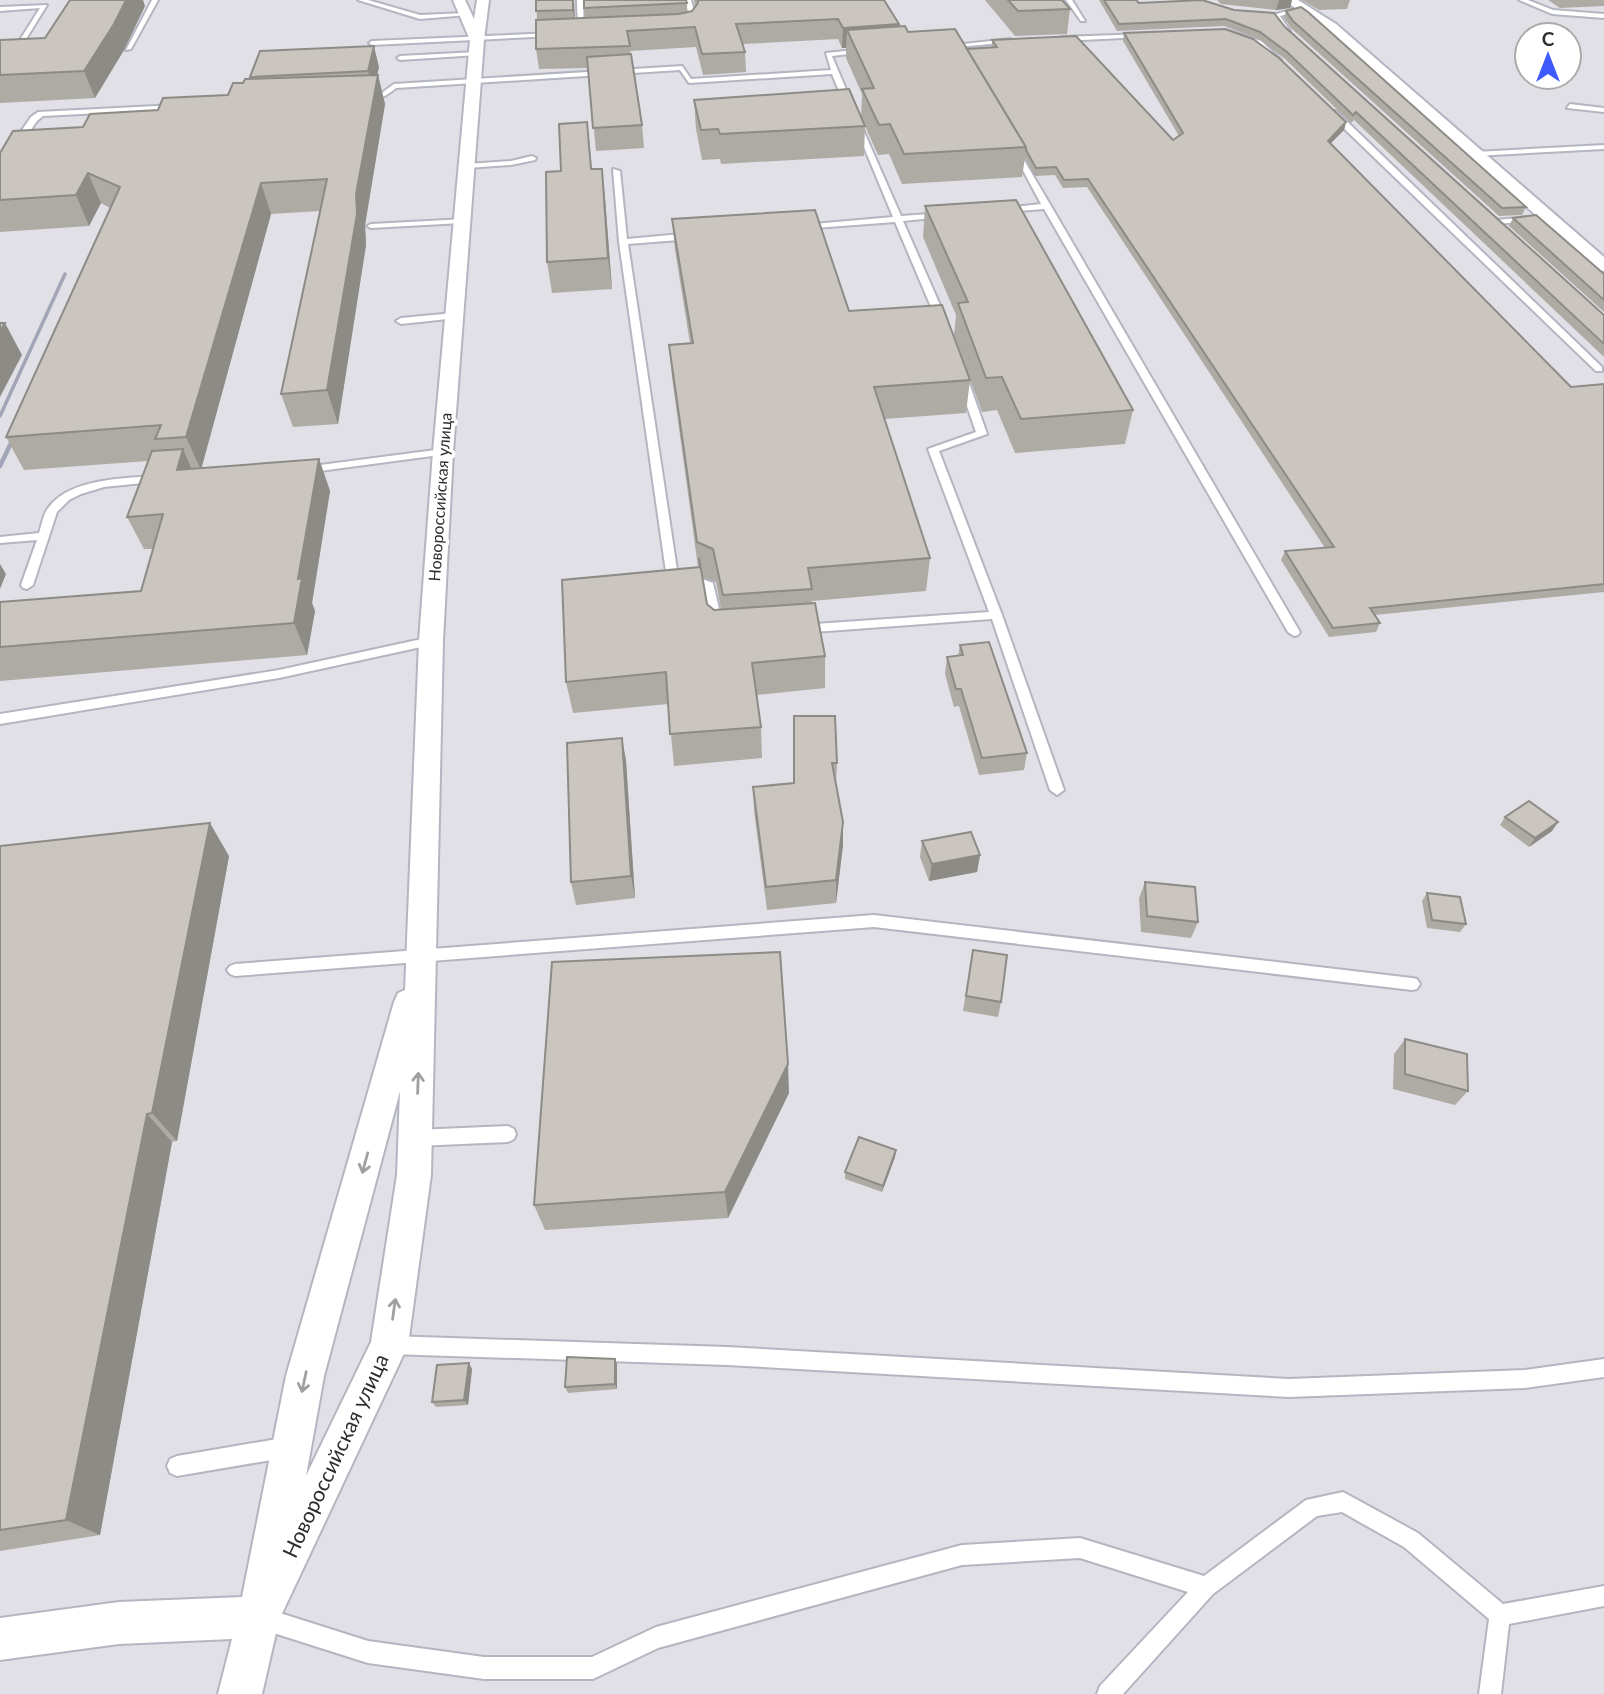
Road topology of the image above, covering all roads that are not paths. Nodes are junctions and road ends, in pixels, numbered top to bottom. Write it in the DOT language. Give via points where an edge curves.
graph roads {
  1 [pos="155,0"];
  2 [pos="361,0"];
  3 [pos="459,0"];
  4 [pos="483,0"];
  5 [pos="580,0"];
  6 [pos="688,0"];
  7 [pos="1069,0"];
  8 [pos="1522,0"];
  9 [pos="1296,5"];
  10 [pos="0,9"];
  11 [pos="465,15"];
  12 [pos="1266,15"];
  13 [pos="1276,15"];
  14 [pos="1604,16"];
  15 [pos="1083,20"];
  16 [pos="680,29"];
  17 [pos="1211,32"];
  18 [pos="581,33"];
  19 [pos="593,33"];
  20 [pos="1158,34"];
  21 [pos="1052,39"];
  22 [pos="1025,40"];
  23 [pos="1297,40"];
  24 [pos="372,43"];
  25 [pos="953,46"];
  26 [pos="476,47"];
  27 [pos="939,47"];
  28 [pos="128,49"];
  29 [pos="869,51"];
  30 [pos="960,57"];
  31 [pos="400,58"];
  32 [pos="0,61"];
  33 [pos="1280,62"];
  34 [pos="835,72"];
  35 [pos="474,81"];
  36 [pos="354,98"];
  37 [pos="191,106"];
  38 [pos="1570,106"];
  39 [pos="1329,110"];
  40 [pos="1604,110"];
  41 [pos="1009,141"];
  42 [pos="1604,147"];
  43 [pos="1475,154"];
  44 [pos="532,158"];
  45 [pos="467,166"];
  46 [pos="0,168"];
  47 [pos="616,172"];
  48 [pos="1047,206"];
  49 [pos="991,211"];
  50 [pos="1486,213"];
  51 [pos="951,214"];
  52 [pos="1548,218"];
  53 [pos="897,219"];
  54 [pos="462,221"];
  55 [pos="1496,222"];
  56 [pos="371,226"];
  57 [pos="788,228"];
  58 [pos="1506,231"];
  59 [pos="705,235"];
  60 [pos="623,242"];
  61 [pos="1604,265"];
  62 [pos="454,316"];
  63 [pos="401,321"];
  64 [pos="946,334"];
  65 [pos="1599,369"];
  66 [pos="960,371"];
  67 [pos="443,452"];
  68 [pos="294,470"];
  69 [pos="174,478"];
  70 [pos="44,536"];
  71 [pos="0,540"];
  72 [pos="27,585"];
  73 [pos="996,615"];
  74 [pos="787,630"];
  75 [pos="1294,632"];
  76 [pos="732,634"];
  77 [pos="431,641"];
  78 [pos="0,719"];
  79 [pos="1057,790"];
  80 [pos="422,956"];
  81 [pos="235,970"];
  82 [pos="1412,984"];
  83 [pos="508,1134"];
  84 [pos="416,1138"];
  85 [pos="389,1345"];
  86 [pos="1604,1368"];
  87 [pos="292,1447"];
  88 [pos="177,1466"];
  89 [pos="1206,1587"];
  90 [pos="1604,1596"];
  91 [pos="1500,1615"];
  92 [pos="259,1618"];
  93 [pos="0,1639"];
  94 [pos="240,1694"];
  95 [pos="1108,1694"];
  96 [pos="1490,1694"];
  1 -- 28 [label="lane"];
  2 -- 11 [label="lane" via="420,17"];
  3 -- 11 [label="street"];
  4 -- 26 [label="street, Новороссийская улица"];
  5 -- 18 [label="lane"];
  6 -- 16 [label="lane" via="694,23"];
  7 -- 15 [label="lane"];
  8 -- 14 [label="lane" via="1552,12"];
  9 -- 13 [label="lane"];
  9 -- 43 [label="street" via="1331,27"];
  10 -- 32 [label="lane" via="45,6 10,61"];
  11 -- 26 [label="street"];
  12 -- 13 [label="lane"];
  13 -- 23 [label="lane"];
  17 -- 33 [label="lane" via="1246,36"];
  18 -- 19 [label="lane"];
  18 -- 26 [label="lane"];
  20 -- 21 [label="lane"];
  22 -- 25 [label="lane"];
  24 -- 26 [label="lane"];
  25 -- 27 [label="lane"];
  25 -- 30 [label="lane"];
  26 -- 31 [label="lane"];
  26 -- 35 [label="street, Новороссийская улица"];
  29 -- 34 [label="lane" via="828,54"];
  34 -- 35 [label="lane" via="689,81 682,68"];
  34 -- 53 [label="lane"];
  35 -- 36 [label="lane" via="394,86 382,97"];
  35 -- 45 [label="street, Новороссийская улица"];
  37 -- 46 [label="lane" via="41,114"];
  38 -- 40 [label="lane"];
  39 -- 65 [label="lane"];
  41 -- 48 [label="lane"];
  42 -- 43 [label="lane"];
  43 -- 52 [label="street"];
  44 -- 45 [label="lane"];
  45 -- 54 [label="street, Новороссийская улица"];
  47 -- 60 [label="lane"];
  48 -- 49 [label="lane"];
  48 -- 75 [label="lane"];
  50 -- 55 [label="lane"];
  51 -- 53 [label="lane"];
  52 -- 55 [label="lane"];
  52 -- 61 [label="street"];
  53 -- 57 [label="lane"];
  53 -- 64 [label="lane"];
  54 -- 56 [label="lane"];
  54 -- 62 [label="street, Новороссийская улица"];
  55 -- 58 [label="lane"];
  59 -- 60 [label="lane"];
  60 -- 76 [label="lane" via="672,572 709,586 718,635"];
  62 -- 63 [label="lane"];
  62 -- 67 [label="street, Новороссийская улица"];
  66 -- 73 [label="lane" via="982,434 933,449"];
  67 -- 68 [label="lane"];
  67 -- 77 [label="street, Новороссийская улица"];
  69 -- 70 [label="lane" via="108,482 72,495 54,507"];
  70 -- 71 [label="lane"];
  70 -- 72 [label="lane"];
  73 -- 74 [label="lane"];
  73 -- 79 [label="lane"];
  77 -- 78 [label="lane" via="279,674"];
  77 -- 80 [label="street, Новороссийская улица"];
  80 -- 81 [label="lane"];
  80 -- 82 [label="lane" via="874,921"];
  84 -- 80 [label="street, Новороссийская улица, one-way"];
  80 -- 87 [label="street, Новороссийская улица, one-way" via="305,1376"];
  83 -- 84 [label="lane"];
  85 -- 84 [label="street, Новороссийская улица, one-way"];
  85 -- 86 [label="lane" via="727,1356 1289,1388 1525,1379"];
  85 -- 92 [label="street, Новороссийская улица"];
  87 -- 88 [label="lane"];
  87 -- 92 [label="street, Новороссийская улица"];
  89 -- 91 [label="lane" via="1313,1507 1343,1502 1411,1540"];
  89 -- 92 [label="lane" via="1080,1548 962,1555 656,1638 593,1668 484,1668 368,1652"];
  89 -- 95 [label="lane"];
  90 -- 91 [label="lane"];
  91 -- 96 [label="lane"];
  92 -- 93 [label="street" via="120,1623"];
  92 -- 94 [label="street, Новороссийская улица"];
}
